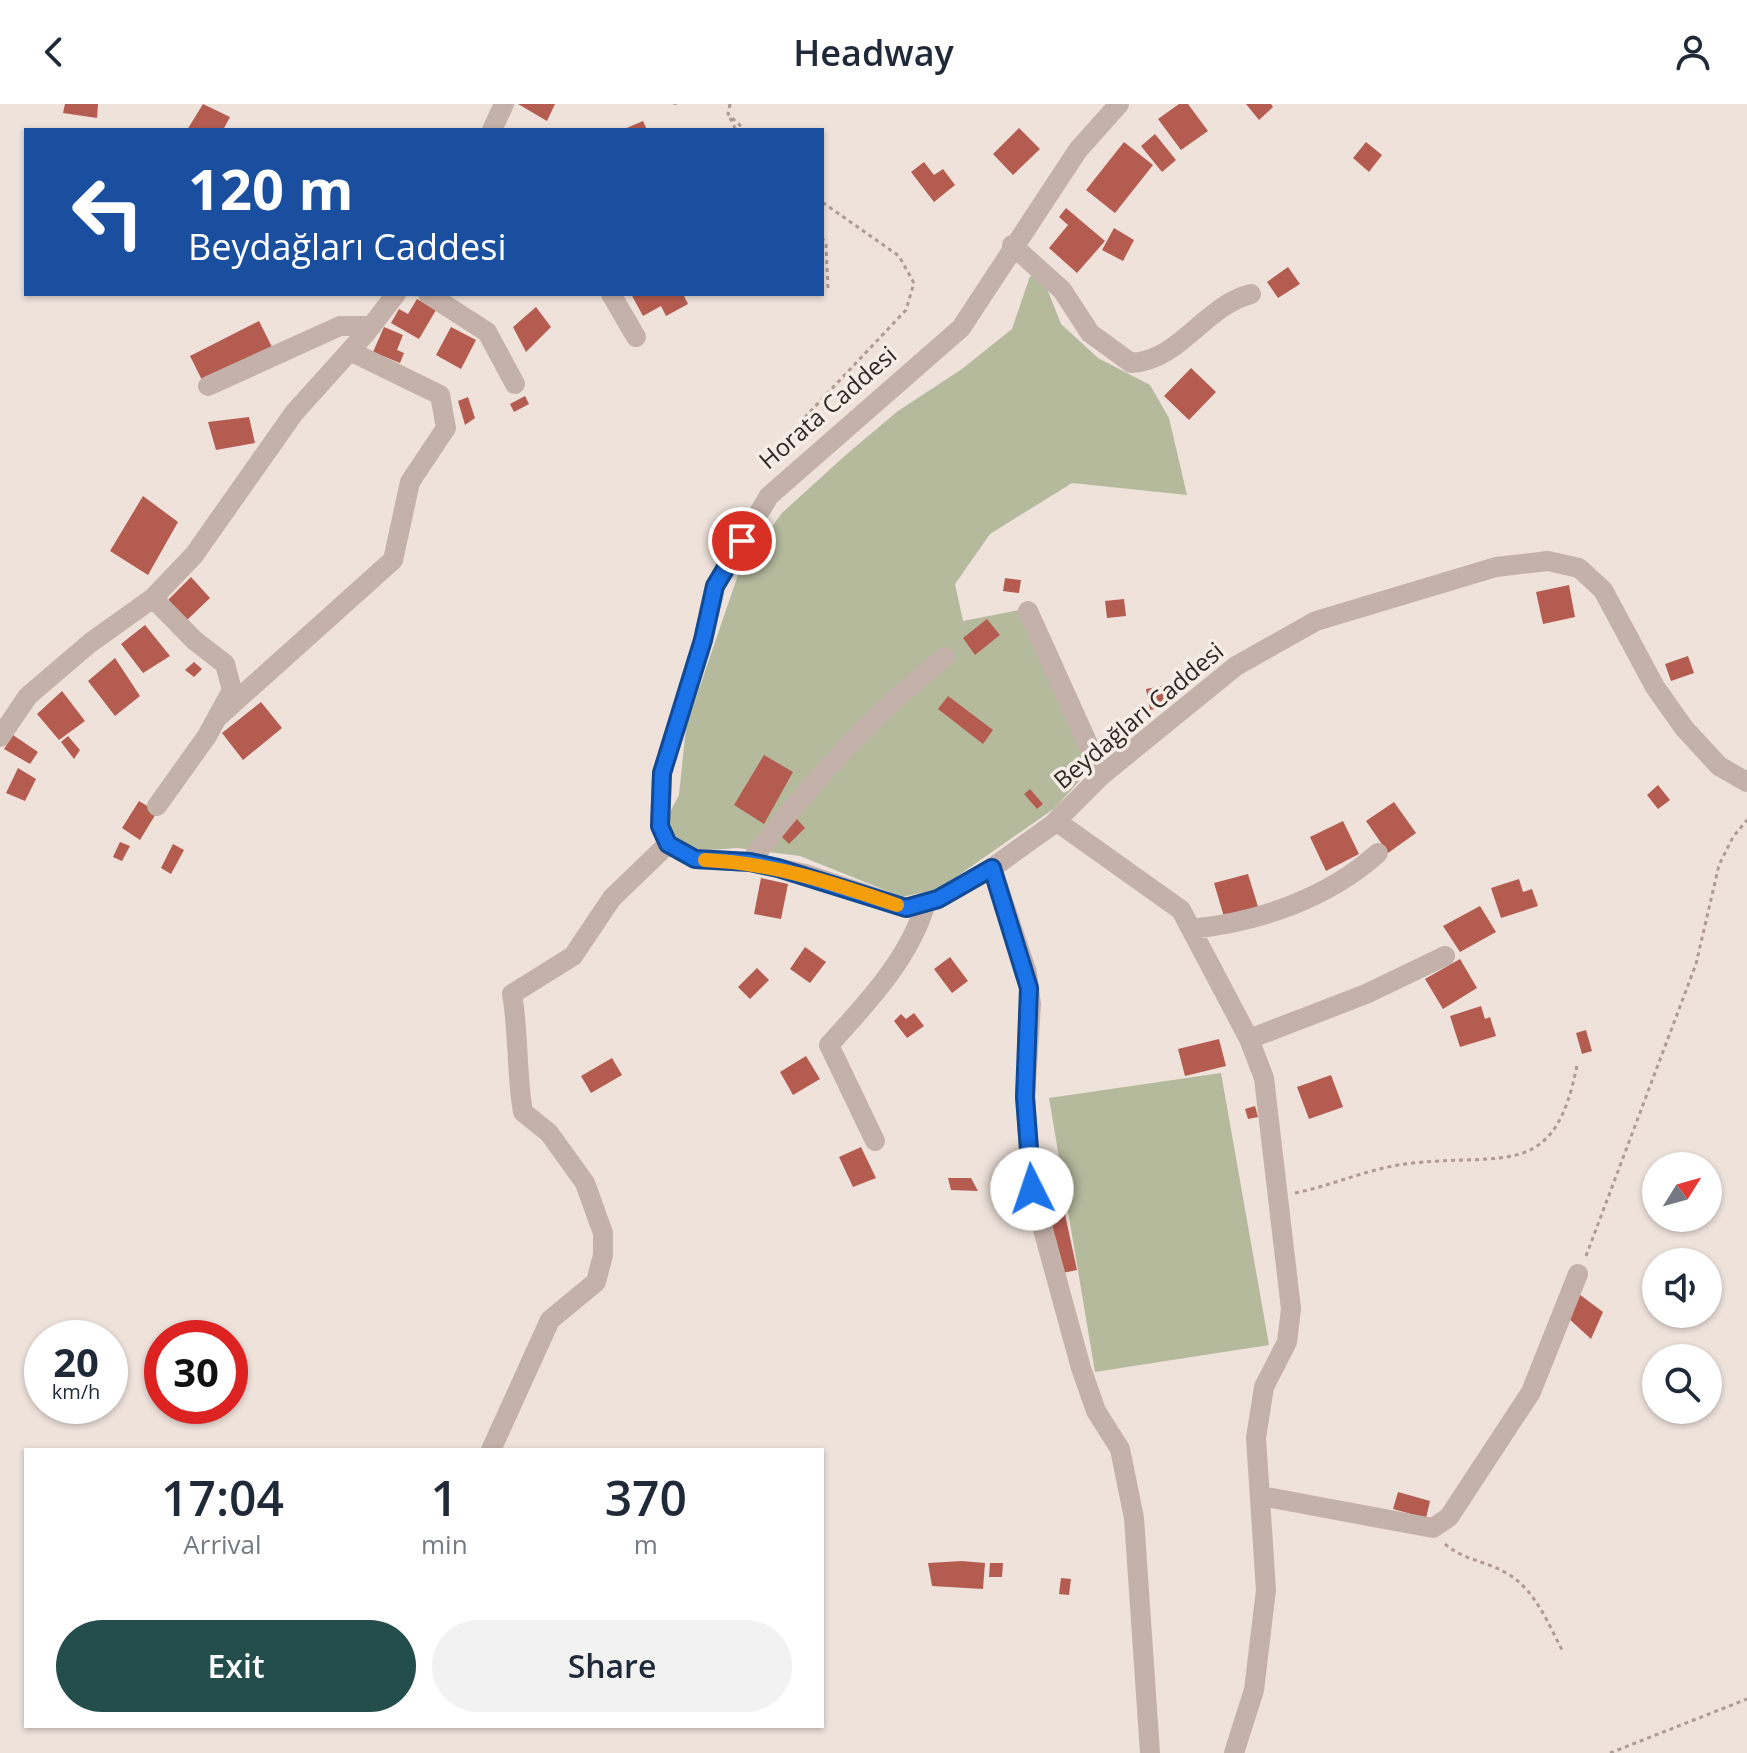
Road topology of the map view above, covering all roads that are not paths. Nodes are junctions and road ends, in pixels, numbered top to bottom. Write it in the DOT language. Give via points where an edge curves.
graph roads {
  1 [pos="1119,104"];
  2 [pos="1012,245"];
  3 [pos="1251,294"];
  4 [pos="394,296"];
  5 [pos="431,296"];
  6 [pos="612,296"];
  7 [pos="372,326"];
  8 [pos="636,337"];
  9 [pos="350,351"];
  10 [pos="515,384"];
  11 [pos="208,386"];
  12 [pos="153,598"];
  13 [pos="1028,611"];
  14 [pos="945,657"];
  15 [pos="218,717"];
  16 [pos="0,737"];
  17 [pos="1102,775"];
  18 [pos="1747,782"];
  19 [pos="157,806"];
  20 [pos="1056,821"];
  21 [pos="668,844"];
  22 [pos="1378,853"];
  23 [pos="750,862"];
  24 [pos="992,868"];
  25 [pos="926,903"];
  26 [pos="1191,929"];
  27 [pos="1445,956"];
  28 [pos="1249,1039"];
  29 [pos="875,1141"];
  30 [pos="1578,1274"];
  31 [pos="492,1448"];
  32 [pos="1261,1496"];
  33 [pos="1150,1753"];
  34 [pos="1234,1753"];
  1 -- 2 [label="street, Horata Caddesi" via="1078,150"];
  2 -- 3 [label="street" via="1062,290 1090,333 1131,363 1165,354 1223,307"];
  2 -- 21 [label="street, Horata Caddesi" via="961,328 769,496 715,586 662,773 660,826"];
  4 -- 7 [label="street"];
  5 -- 10 [label="street" via="487,332"];
  6 -- 8 [label="street"];
  7 -- 9 [label="street"];
  7 -- 11 [label="street" via="340,326"];
  9 -- 12 [label="street" via="294,413 194,555"];
  9 -- 15 [label="street" via="440,395 446,428 410,482 393,560"];
  12 -- 15 [label="street" via="225,664 232,690"];
  12 -- 16 [label="street" via="28,696"];
  13 -- 17 [label="street"];
  14 -- 23 [label="street" via="895,696 788,811"];
  15 -- 19 [label="street"];
  17 -- 18 [label="street, Beydağları Caddesi" via="1236,666 1316,621 1496,567 1548,561 1579,568 1603,590 1655,687 1684,728 1719,766"];
  17 -- 20 [label="street, Beydağları Caddesi"];
  20 -- 24 [label="street, Beydağları Caddesi"];
  20 -- 26 [label="street" via="1181,910"];
  21 -- 23 [label="street, Beydağları Caddesi" via="695,859"];
  21 -- 31 [label="street" via="612,898 573,956 512,994 523,1112 549,1133 585,1183 603,1233 603,1255 596,1282 550,1320"];
  22 -- 26 [label="street" via="1279,912"];
  23 -- 25 [label="street, Beydağları Caddesi" via="805,874 906,908"];
  24 -- 25 [label="street, Beydağları Caddesi"];
  24 -- 33 [label="street" via="1031,1004 1025,1097 1032,1189 1081,1368 1096,1411 1120,1449 1134,1518"];
  25 -- 29 [label="street" via="919,926 883,985 829,1045"];
  26 -- 28 [label="street"];
  27 -- 28 [label="street" via="1366,994"];
  28 -- 32 [label="street" via="1264,1078 1291,1309 1287,1342 1264,1387 1258,1426"];
  30 -- 32 [label="street" via="1531,1392 1449,1517 1433,1528"];
  32 -- 34 [label="street" via="1266,1590 1262,1638 1254,1690"];
}
